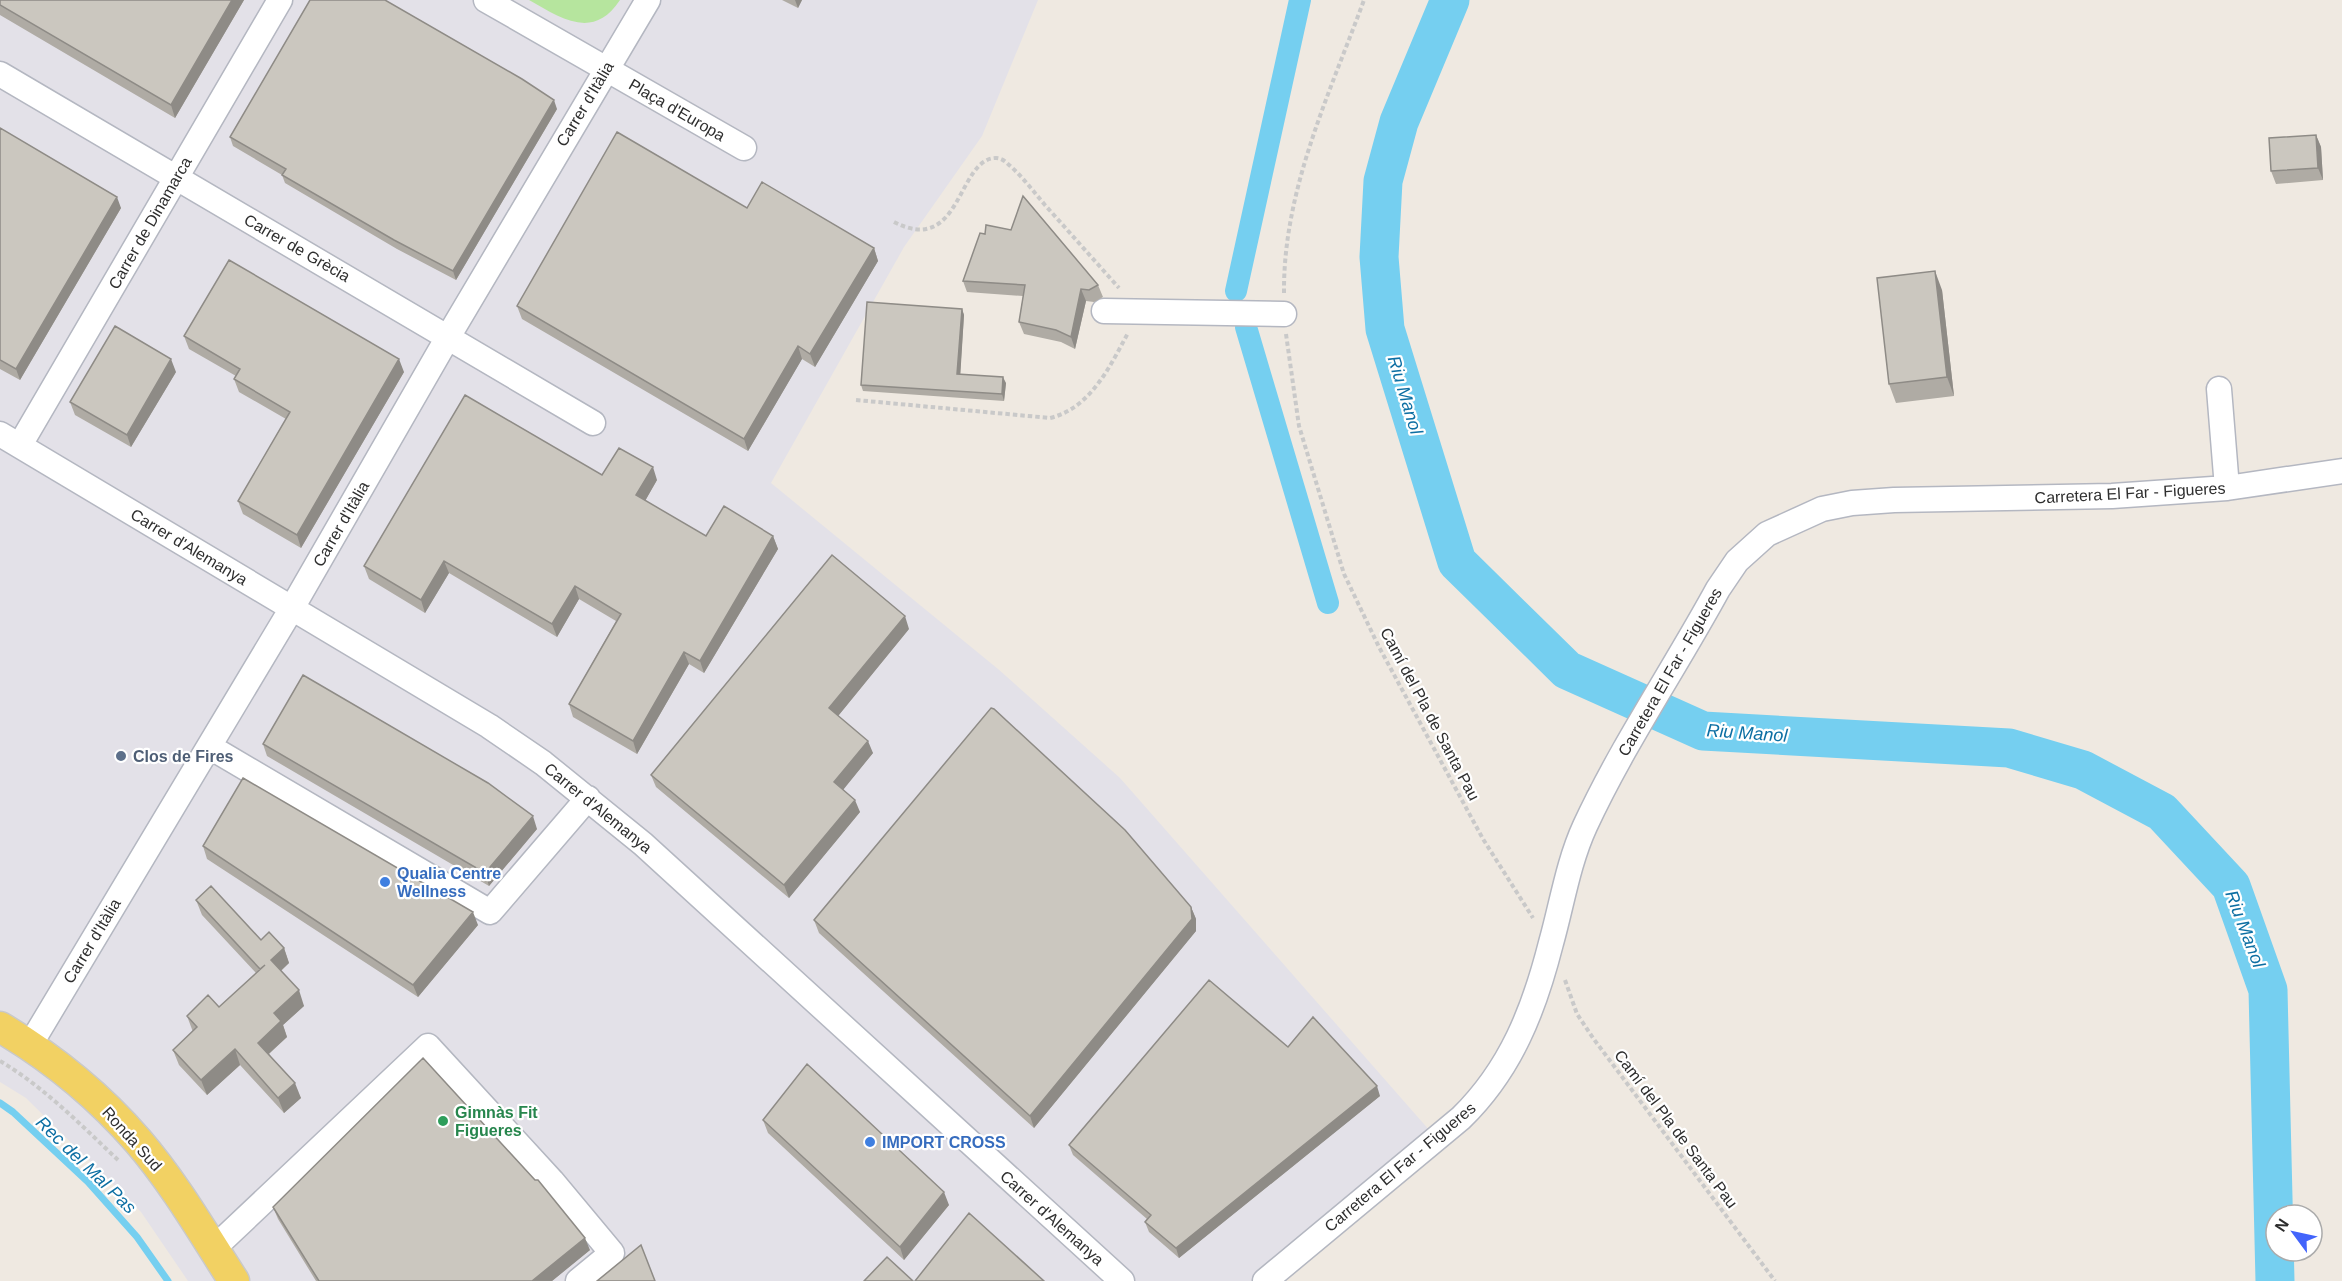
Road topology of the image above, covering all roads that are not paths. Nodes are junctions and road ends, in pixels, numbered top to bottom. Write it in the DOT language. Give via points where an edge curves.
graph roads {
  1 [pos="280,0"];
  2 [pos="486,0"];
  3 [pos="648,0"];
  4 [pos="605,70"];
  5 [pos="0,74"];
  6 [pos="744,148"];
  7 [pos="176,177"];
  8 [pos="1104,311"];
  9 [pos="1284,314"];
  10 [pos="448,337"];
  11 [pos="2219,389"];
  12 [pos="593,423"];
  13 [pos="10,440"];
  14 [pos="2342,471"];
  15 [pos="2227,488"];
  16 [pos="292,608"];
  17 [pos="210,747"];
  18 [pos="588,798"];
  19 [pos="0,1027"];
  20 [pos="30,1045"];
  21 [pos="213,1249"];
  22 [pos="234,1281"];
  23 [pos="578,1281"];
  24 [pos="1122,1281"];
  25 [pos="1265,1281"];
  1 -- 7 [label="street, Carrer de Dinamarca"];
  2 -- 4 [label="street, Plaça d'Europa"];
  3 -- 4 [label="street, Carrer d'Itàlia"];
  4 -- 6 [label="street, Plaça d'Europa"];
  4 -- 10 [label="street, Carrer d'Itàlia"];
  5 -- 7 [label="street, Carrer de Grècia"];
  7 -- 10 [label="street, Carrer de Grècia"];
  7 -- 13 [label="street, Carrer de Dinamarca"];
  8 -- 9 [label="street"];
  10 -- 12 [label="street, Carrer de Grècia"];
  10 -- 16 [label="street, Carrer d'Itàlia"];
  11 -- 15 [label="street"];
  13 -- 16 [label="street, Carrer d'Alemanya"];
  14 -- 15 [label="street, Carretera El Far - Figueres"];
  15 -- 25 [label="street, Carretera El Far - Figueres" via="2112,496 1852,503 1822,509 1767,534 1737,561 1713,597 1604,786 1572,856 1551,945 1516,1045 1500,1072 1461,1118"];
  16 -- 17 [label="street, Carrer d'Itàlia"];
  16 -- 18 [label="street, Carrer d'Alemanya" via="489,726"];
  17 -- 18 [label="street" via="490,912"];
  17 -- 20 [label="street, Carrer d'Itàlia"];
  18 -- 24 [label="street, Carrer d'Alemanya"];
  19 -- 20 [label="main road, Ronda Sud"];
  20 -- 21 [label="main road, Ronda Sud" via="63,1070 137,1141"];
  21 -- 22 [label="main road, Ronda Sud"];
  21 -- 23 [label="street" via="428,1046 612,1253"];
}
